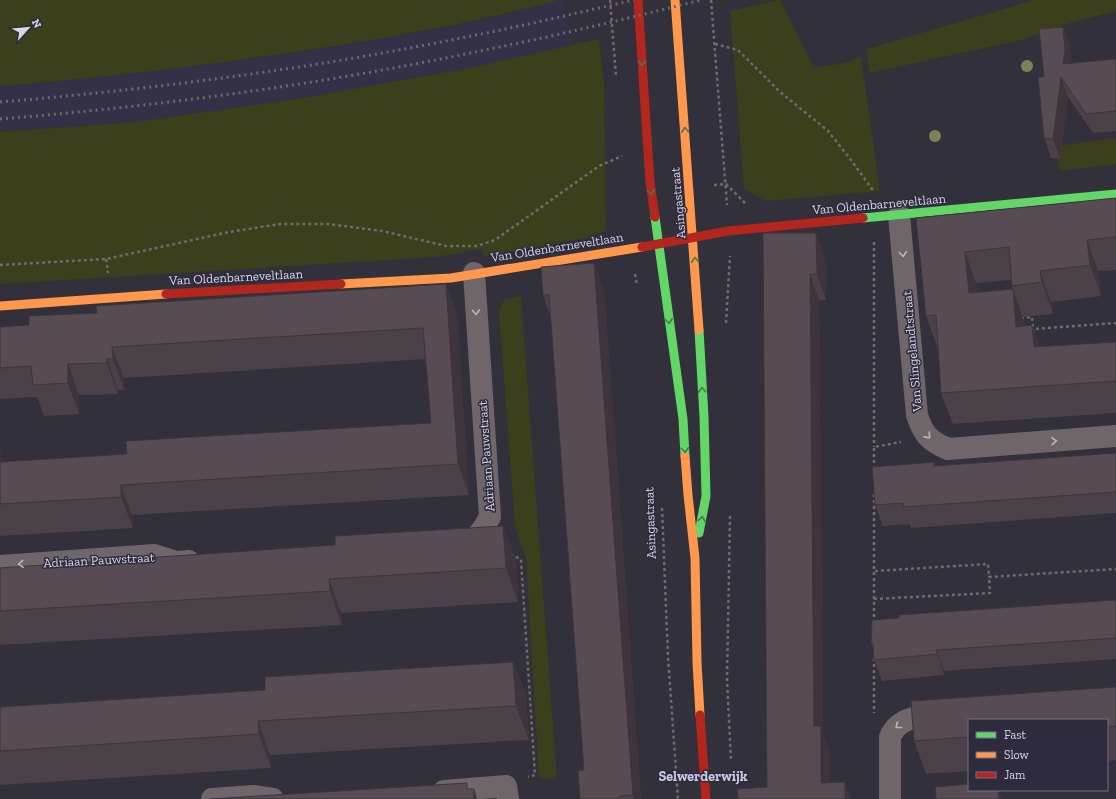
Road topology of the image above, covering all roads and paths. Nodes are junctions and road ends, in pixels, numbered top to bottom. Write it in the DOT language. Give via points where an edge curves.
graph roads {
  1 [pos="610,0"];
  2 [pos="638,0"];
  3 [pos="675,0"];
  4 [pos="711,0"];
  5 [pos="611,15"];
  6 [pos="622,156"];
  7 [pos="1116,194"];
  8 [pos="899,215"];
  9 [pos="728,231"];
  10 [pos="693,237"];
  11 [pos="658,244"];
  12 [pos="630,249"];
  13 [pos="0,265"];
  14 [pos="474,274"];
  15 [pos="637,286"];
  16 [pos="0,306"];
  17 [pos="1017,318"];
  18 [pos="1116,323"];
  19 [pos="1033,329"];
  20 [pos="1034,337"];
  21 [pos="1116,436"];
  22 [pos="927,437"];
  23 [pos="874,471"];
  24 [pos="874,494"];
  25 [pos="662,507"];
  26 [pos="482,530"];
  27 [pos="446,546"];
  28 [pos="695,558"];
  29 [pos="208,560"];
  30 [pos="0,566"];
  31 [pos="1116,569"];
  32 [pos="874,571"];
  33 [pos="989,577"];
  34 [pos="874,599"];
  35 [pos="874,630"];
  36 [pos="874,653"];
  37 [pos="959,713"];
  38 [pos="890,737"];
  39 [pos="427,792"];
  40 [pos="507,793"];
  41 [pos="212,799"];
  42 [pos="273,799"];
  43 [pos="678,799"];
  44 [pos="706,799"];
  45 [pos="890,799"];
  1 -- 5 [label="path"];
  2 -- 11 [label="main road, Asingastraat, one-way" via="650,182"];
  10 -- 3 [label="main road, Asingastraat, one-way"];
  4 -- 9 [label="path"];
  6 -- 13 [label="path" via="599,166 495,240 477,246 446,246 382,231 328,224 280,224 229,232 106,259"];
  7 -- 8 [label="main road, Van Oldenbarneveltlaan"];
  8 -- 9 [label="main road, Van Oldenbarneveltlaan"];
  8 -- 22 [label="street, Van Slingelandtstraat, one-way" via="917,415"];
  9 -- 10 [label="main road, Van Oldenbarneveltlaan"];
  10 -- 11 [label="main road, Van Oldenbarneveltlaan"];
  28 -- 10 [label="main road, Asingastraat, one-way" via="706,496"];
  11 -- 12 [label="main road, Van Oldenbarneveltlaan"];
  11 -- 28 [label="main road, Asingastraat, one-way" via="683,419"];
  12 -- 14 [label="main road, Van Oldenbarneveltlaan"];
  12 -- 15 [label="path"];
  14 -- 16 [label="main road, Van Oldenbarneveltlaan"];
  14 -- 26 [label="street, Adriaan Pauwstraat, one-way" via="490,517"];
  17 -- 19 [label="path" via="1032,317"];
  18 -- 19 [label="path"];
  19 -- 20 [label="path"];
  22 -- 21 [label="street, one-way" via="948,449"];
  22 -- 23 [label="path" via="874,448"];
  24 -- 32 [label="path"];
  25 -- 43 [label="path, Asingastraat" via="668,657"];
  26 -- 27 [label="street, Adriaan Pauwstraat" via="470,544"];
  26 -- 40 [label="path" via="521,560 535,775"];
  28 -- 44 [label="main road, Asingastraat" via="697,662"];
  29 -- 30 [label="street, Adriaan Pauwstraat, one-way" via="176,562 154,555"];
  31 -- 33 [label="path"];
  32 -- 33 [label="path" via="988,564"];
  32 -- 34 [label="path"];
  33 -- 34 [label="path" via="990,593"];
  34 -- 35 [label="path"];
  36 -- 38 [label="path" via="874,715"];
  37 -- 38 [label="street, one-way" via="917,716 897,727"];
  38 -- 45 [label="street"];
  39 -- 40 [label="street"];
  41 -- 42 [label="street" via="253,796"];
}
